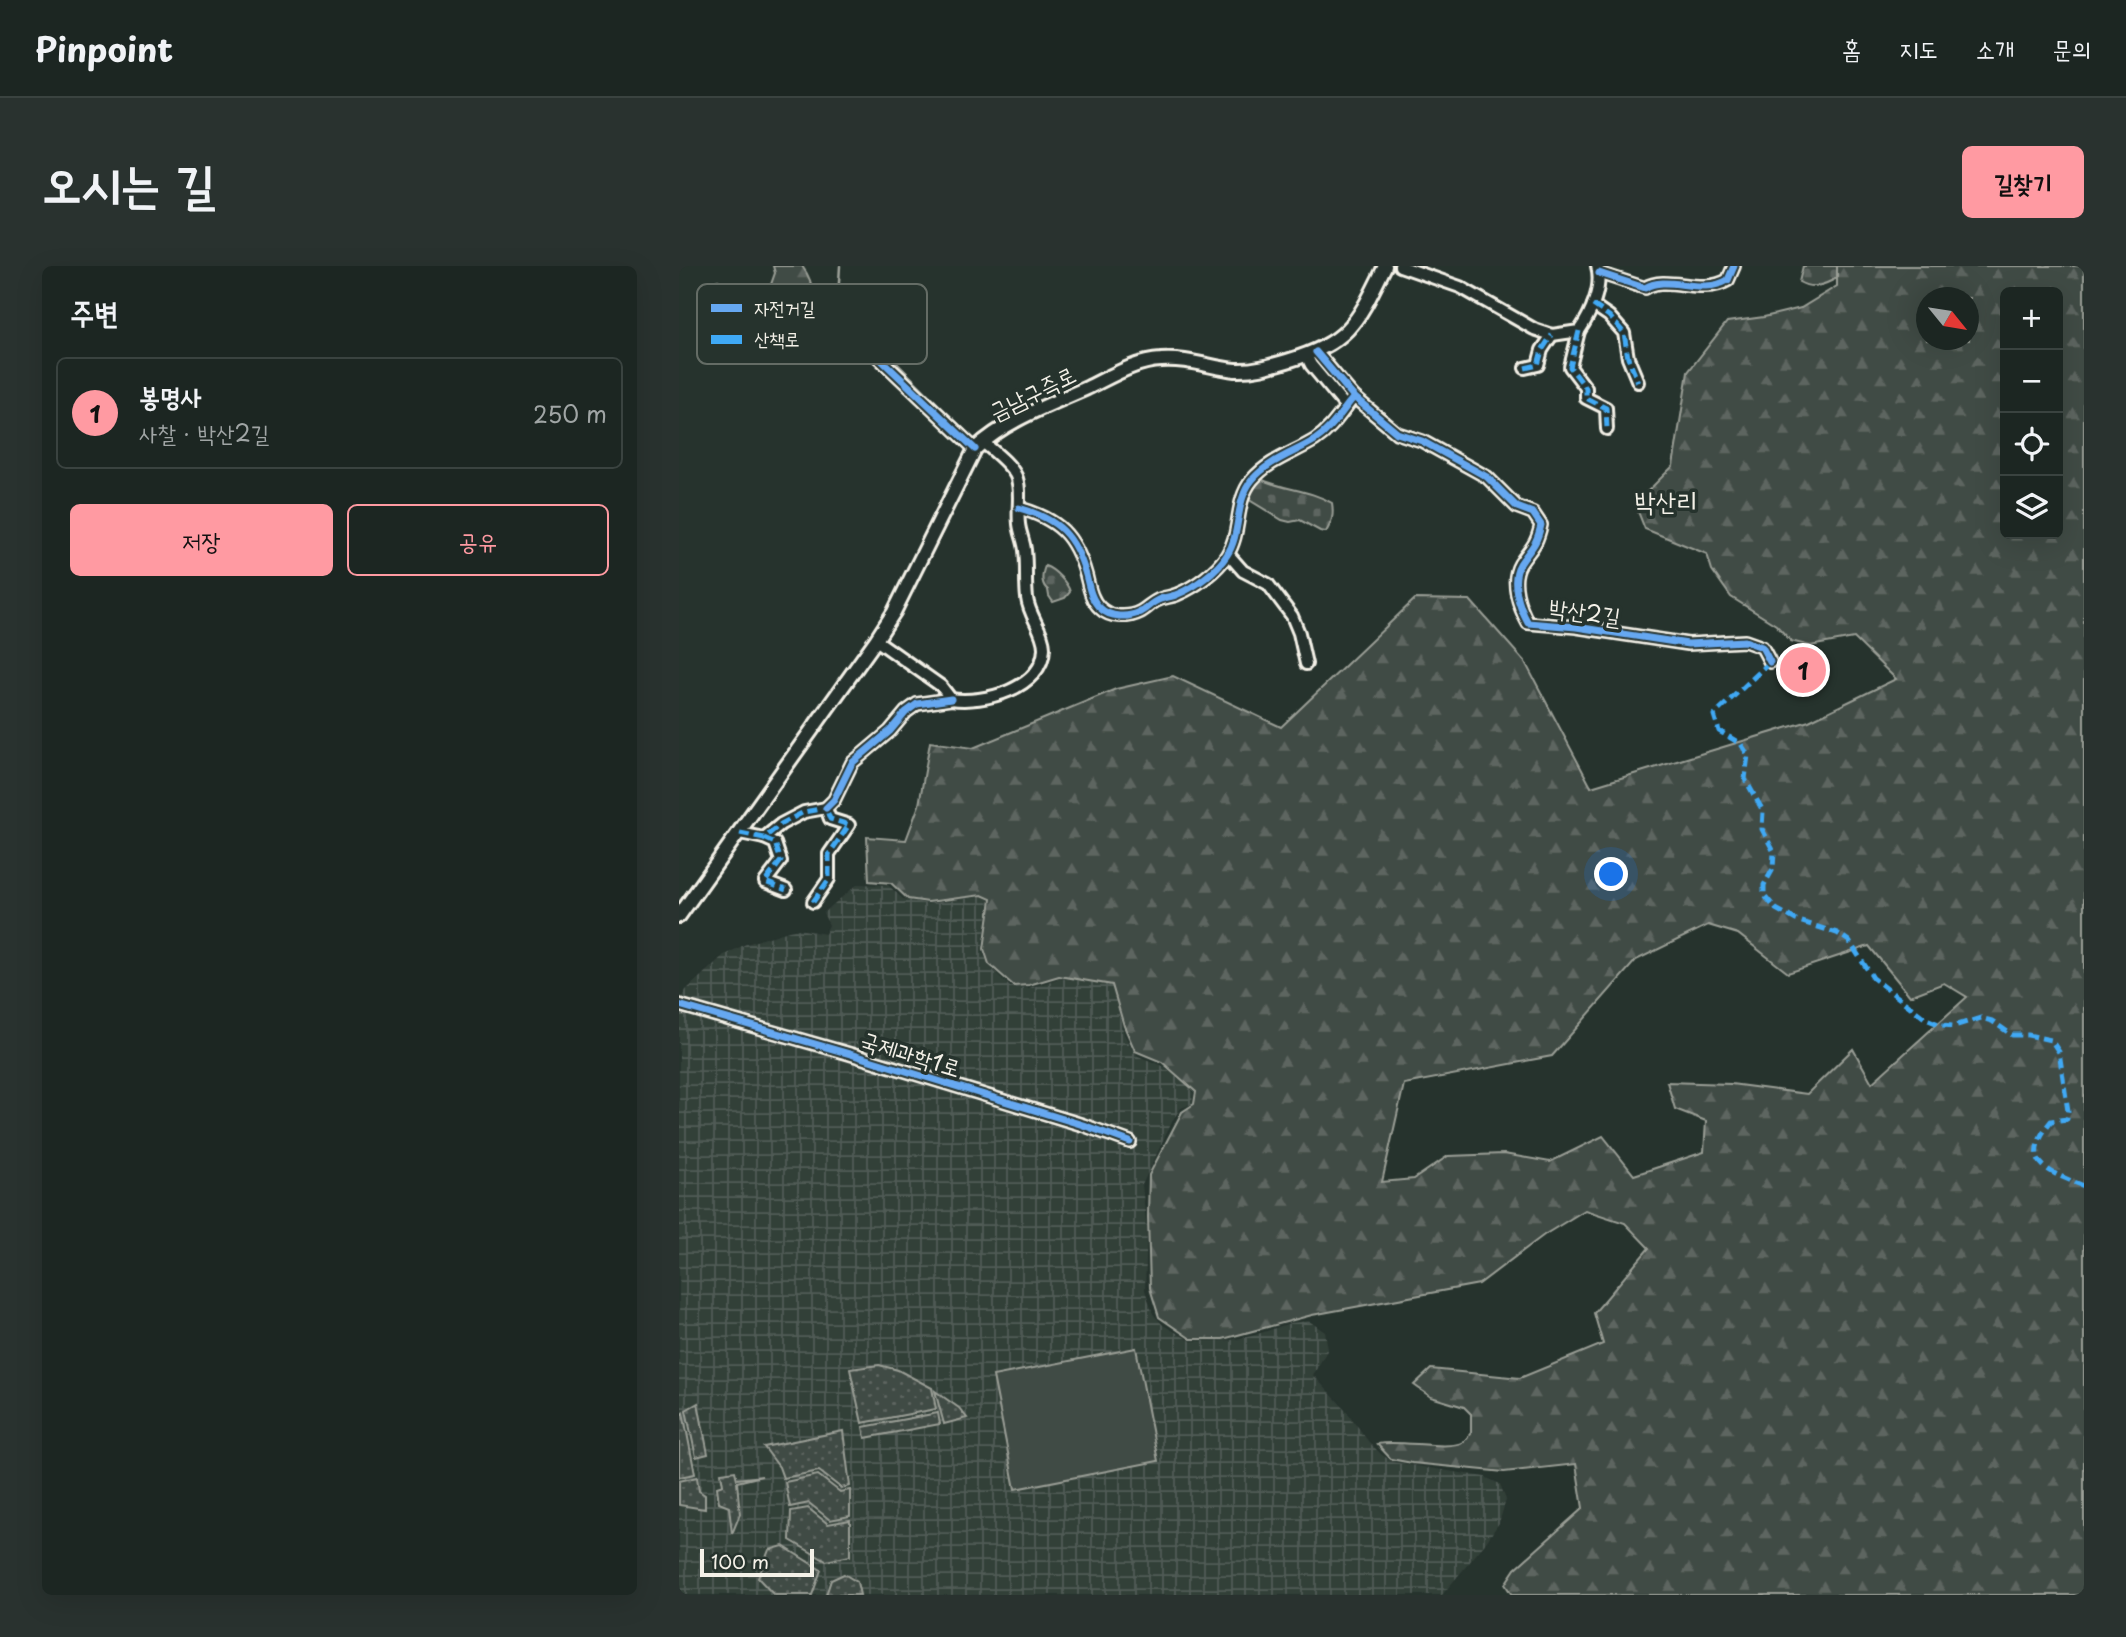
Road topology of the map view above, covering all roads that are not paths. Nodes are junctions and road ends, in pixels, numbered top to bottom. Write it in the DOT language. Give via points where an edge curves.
graph roads {
  1 [pos="1385,266"];
  2 [pos="1400,266"];
  3 [pos="1734,266"];
  4 [pos="1598,270"];
  5 [pos="1593,305"];
  6 [pos="1579,331"];
  7 [pos="1552,335"];
  8 [pos="1311,354"];
  9 [pos="889,364"];
  10 [pos="1525,368"];
  11 [pos="1638,382"];
  12 [pos="1354,397"];
  13 [pos="1346,407"];
  14 [pos="1607,429"];
  15 [pos="979,445"];
  16 [pos="1019,508"];
  17 [pos="1228,554"];
  18 [pos="876,640"];
  19 [pos="1770,662"];
  20 [pos="1306,664"];
  21 [pos="951,699"];
  22 [pos="825,808"];
  23 [pos="740,832"];
  24 [pos="764,838"];
  25 [pos="786,890"];
  26 [pos="813,902"];
  27 [pos="679,916"];
  28 [pos="679,1006"];
  29 [pos="1130,1142"];
  1 -- 8 [label="main road, 금남구즉로" via="1357,320 1339,338"];
  2 -- 7 [label="street" via="1460,287 1517,321"];
  3 -- 4 [label="street" via="1728,280 1685,287 1653,283 1645,288"];
  4 -- 5 [label="street"];
  5 -- 6 [label="street"];
  5 -- 11 [label="street" via="1624,333"];
  6 -- 7 [label="street"];
  6 -- 14 [label="street" via="1570,367 1586,388 1586,398 1606,408"];
  7 -- 10 [label="street" via="1538,366"];
  8 -- 12 [label="street, 박산2길"];
  8 -- 13 [label="street" via="1311,365"];
  8 -- 15 [label="main road, 금남구즉로" via="1264,368 1237,370 1160,360 1132,366 1017,420"];
  9 -- 15 [label="street"];
  12 -- 13 [label="street"];
  12 -- 19 [label="street, 박산2길" via="1397,433 1422,441 1487,477 1517,507 1533,513 1541,525 1537,544 1519,565 1515,578 1528,623 1688,644 1745,641 1762,647"];
  13 -- 17 [label="street" via="1325,432 1277,459 1252,480 1238,510"];
  15 -- 16 [label="street" via="1011,469"];
  15 -- 18 [label="main road, 금남구즉로"];
  16 -- 17 [label="street" via="1045,516 1068,536 1097,606 1118,616 1139,613 1157,600 1191,588"];
  16 -- 21 [label="street" via="1027,597 1044,649 1041,662 1028,680 1015,688 967,701"];
  17 -- 20 [label="street" via="1243,570 1268,584 1291,616"];
  18 -- 21 [label="street"];
  18 -- 23 [label="main road, 금남구즉로"];
  21 -- 22 [label="street" via="917,705 906,712 852,763 834,800"];
  22 -- 24 [label="street" via="804,812"];
  22 -- 26 [label="street" via="830,819 849,825 829,854 829,879"];
  23 -- 24 [label="street"];
  23 -- 27 [label="main road, 금남구즉로"];
  24 -- 25 [label="street" via="775,843 781,861 765,882"];
  28 -- 29 [label="street, 국제과학1로"];
}
